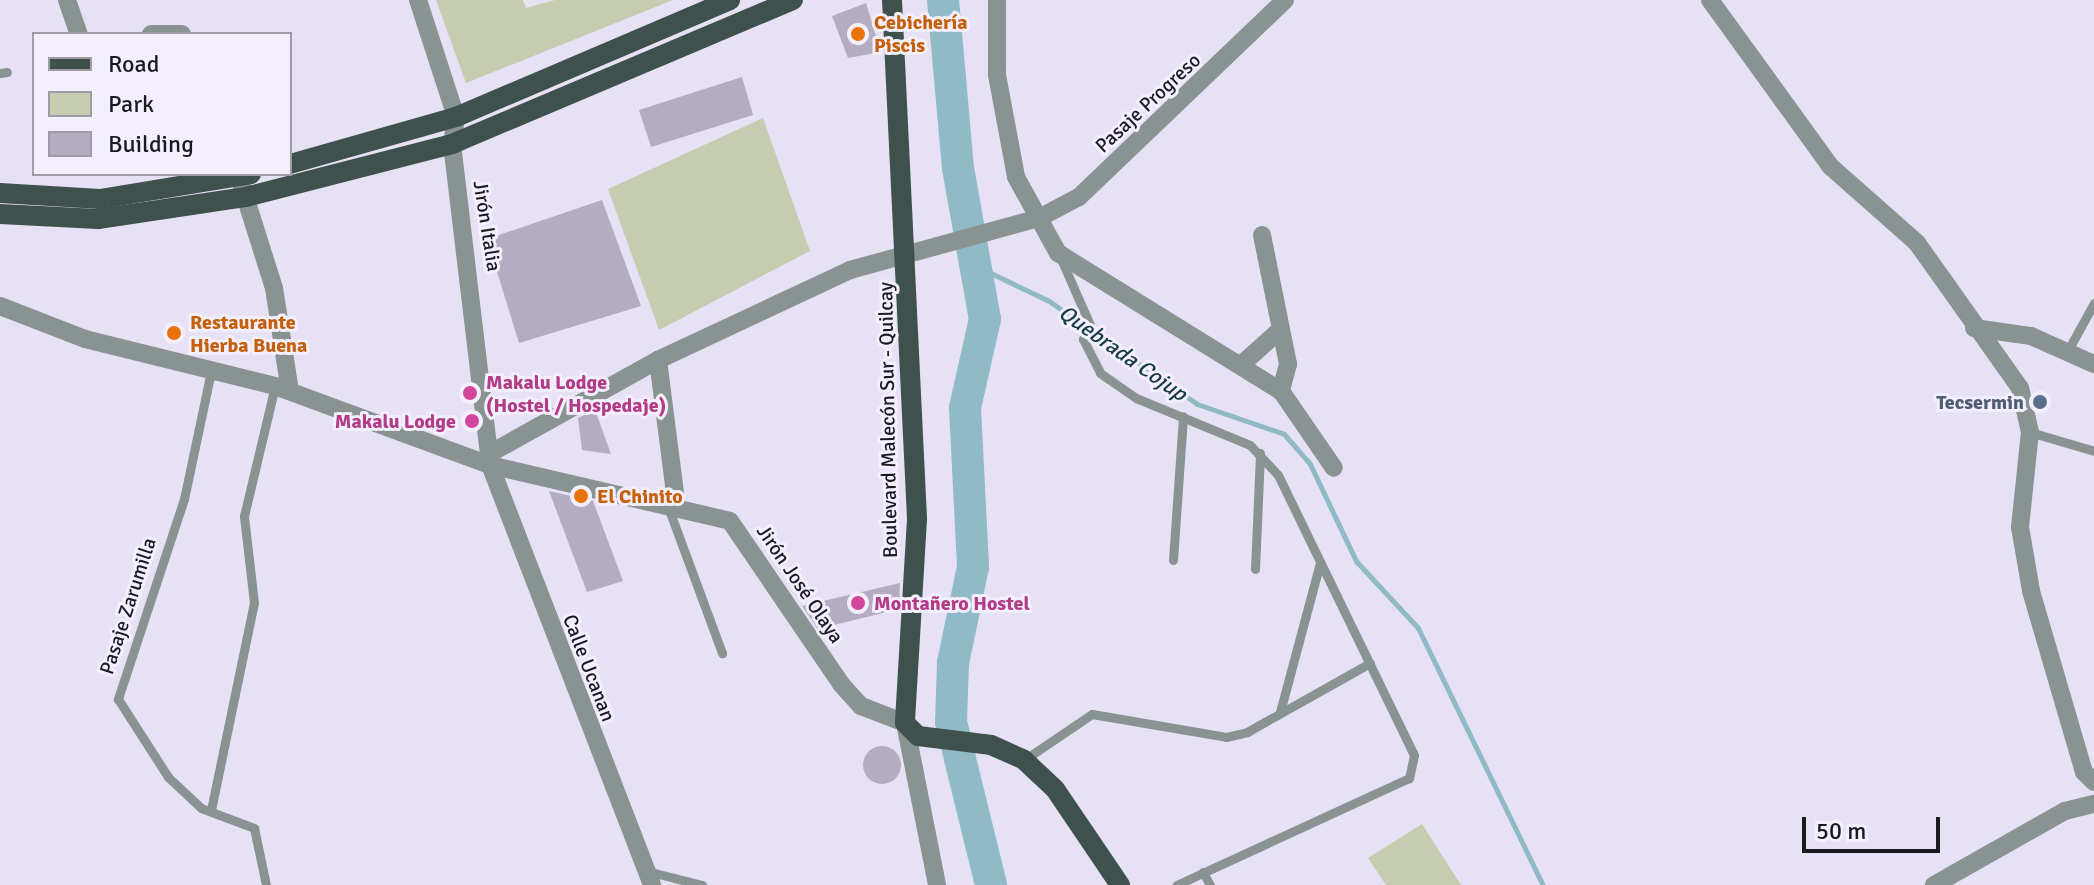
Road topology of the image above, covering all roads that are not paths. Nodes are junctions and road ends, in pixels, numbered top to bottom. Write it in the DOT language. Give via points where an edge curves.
graph roads {
  1 [pos="67,0"];
  2 [pos="418,0"];
  3 [pos="730,0"];
  4 [pos="892,0"];
  5 [pos="997,0"];
  6 [pos="1285,0"];
  7 [pos="1710,0"];
  8 [pos="783,2"];
  9 [pos="750,8"];
  10 [pos="78,32"];
  11 [pos="456,117"];
  12 [pos="452,144"];
  13 [pos="292,163"];
  14 [pos="292,172"];
  15 [pos="267,176"];
  16 [pos="244,180"];
  17 [pos="0,193"];
  18 [pos="43,206"];
  19 [pos="0,214"];
  20 [pos="1027,221"];
  21 [pos="1262,235"];
  22 [pos="909,250"];
  23 [pos="1058,253"];
  24 [pos="2094,303"];
  25 [pos="0,306"];
  26 [pos="1974,328"];
  27 [pos="1280,330"];
  28 [pos="2067,352"];
  29 [pos="658,360"];
  30 [pos="2094,364"];
  31 [pos="1241,365"];
  32 [pos="211,371"];
  33 [pos="283,388"];
  34 [pos="1281,391"];
  35 [pos="1183,416"];
  36 [pos="2030,432"];
  37 [pos="2094,451"];
  38 [pos="1260,453"];
  39 [pos="490,460"];
  40 [pos="1334,468"];
  41 [pos="672,506"];
  42 [pos="1173,560"];
  43 [pos="1320,563"];
  44 [pos="1255,569"];
  45 [pos="722,653"];
  46 [pos="1370,663"];
  47 [pos="1280,712"];
  48 [pos="912,729"];
  49 [pos="1024,760"];
  50 [pos="2094,782"];
  51 [pos="2094,804"];
  52 [pos="211,810"];
  53 [pos="1203,872"];
  54 [pos="649,878"];
  55 [pos="266,885"];
  56 [pos="702,885"];
  57 [pos="937,885"];
  58 [pos="1120,885"];
  59 [pos="1176,885"];
  60 [pos="1210,885"];
  61 [pos="1934,885"];
  1 -- 10 [label="street"];
  2 -- 11 [label="street, Jirón Italia"];
  3 -- 11 [label="main road"];
  4 -- 22 [label="main road, Boulevard Malecón Sur - Quilcay"];
  5 -- 20 [label="street" via="997,75"];
  6 -- 20 [label="street, Pasaje Progreso" via="1079,197"];
  7 -- 26 [label="street" via="1830,166 1917,243"];
  8 -- 9 [label="main road"];
  9 -- 12 [label="main road"];
  11 -- 12 [label="street, Jirón Italia"];
  11 -- 13 [label="main road"];
  12 -- 14 [label="main road"];
  12 -- 39 [label="street, Jirón Italia"];
  15 -- 16 [label="main road"];
  16 -- 18 [label="main road" via="98,219"];
  16 -- 33 [label="street" via="274,288"];
  17 -- 18 [label="main road"];
  18 -- 19 [label="main road"];
  20 -- 22 [label="street, Pasaje Progreso"];
  20 -- 23 [label="street"];
  21 -- 27 [label="street"];
  22 -- 29 [label="street" via="850,270"];
  22 -- 48 [label="main road, Boulevard Malecón Sur - Quilcay" via="917,519"];
  23 -- 31 [label="street"];
  23 -- 35 [label="lane" via="1090,325 1083,339 1100,373 1136,398"];
  24 -- 28 [label="lane"];
  25 -- 32 [label="street, Jirón José Olaya" via="85,339"];
  26 -- 28 [label="street" via="2031,336"];
  26 -- 36 [label="street" via="2020,388"];
  27 -- 31 [label="street" via="1259,341"];
  27 -- 34 [label="street" via="1288,364"];
  28 -- 30 [label="street"];
  29 -- 39 [label="street"];
  29 -- 41 [label="street"];
  31 -- 34 [label="street"];
  32 -- 33 [label="street, Jirón José Olaya"];
  32 -- 52 [label="lane, Pasaje Zarumilla" via="184,499 118,699 168,777"];
  33 -- 39 [label="street, Jirón José Olaya"];
  33 -- 52 [label="lane" via="244,516 254,603"];
  34 -- 40 [label="street"];
  35 -- 38 [label="lane"];
  35 -- 42 [label="lane"];
  36 -- 37 [label="lane"];
  36 -- 50 [label="street" via="2020,527 2031,591 2084,772"];
  38 -- 43 [label="lane" via="1292,497"];
  38 -- 44 [label="lane"];
  39 -- 41 [label="street, Jirón José Olaya"];
  39 -- 54 [label="street, Calle Ucanan"];
  41 -- 45 [label="lane"];
  41 -- 48 [label="street, Jirón José Olaya" via="730,521 841,684 861,706"];
  43 -- 46 [label="lane"];
  43 -- 47 [label="lane"];
  46 -- 47 [label="lane"];
  46 -- 53 [label="lane" via="1414,755 1409,778"];
  47 -- 49 [label="lane" via="1226,737 1092,714"];
  48 -- 49 [label="main road" via="991,745"];
  48 -- 57 [label="street, Boulevard Malecón Sur - Quilcay"];
  49 -- 58 [label="main road" via="1055,789"];
  51 -- 61 [label="street" via="2065,811"];
  52 -- 55 [label="lane, Pasaje Zarumilla" via="254,828"];
  53 -- 59 [label="lane"];
  53 -- 60 [label="lane"];
  54 -- 56 [label="lane"];
}
